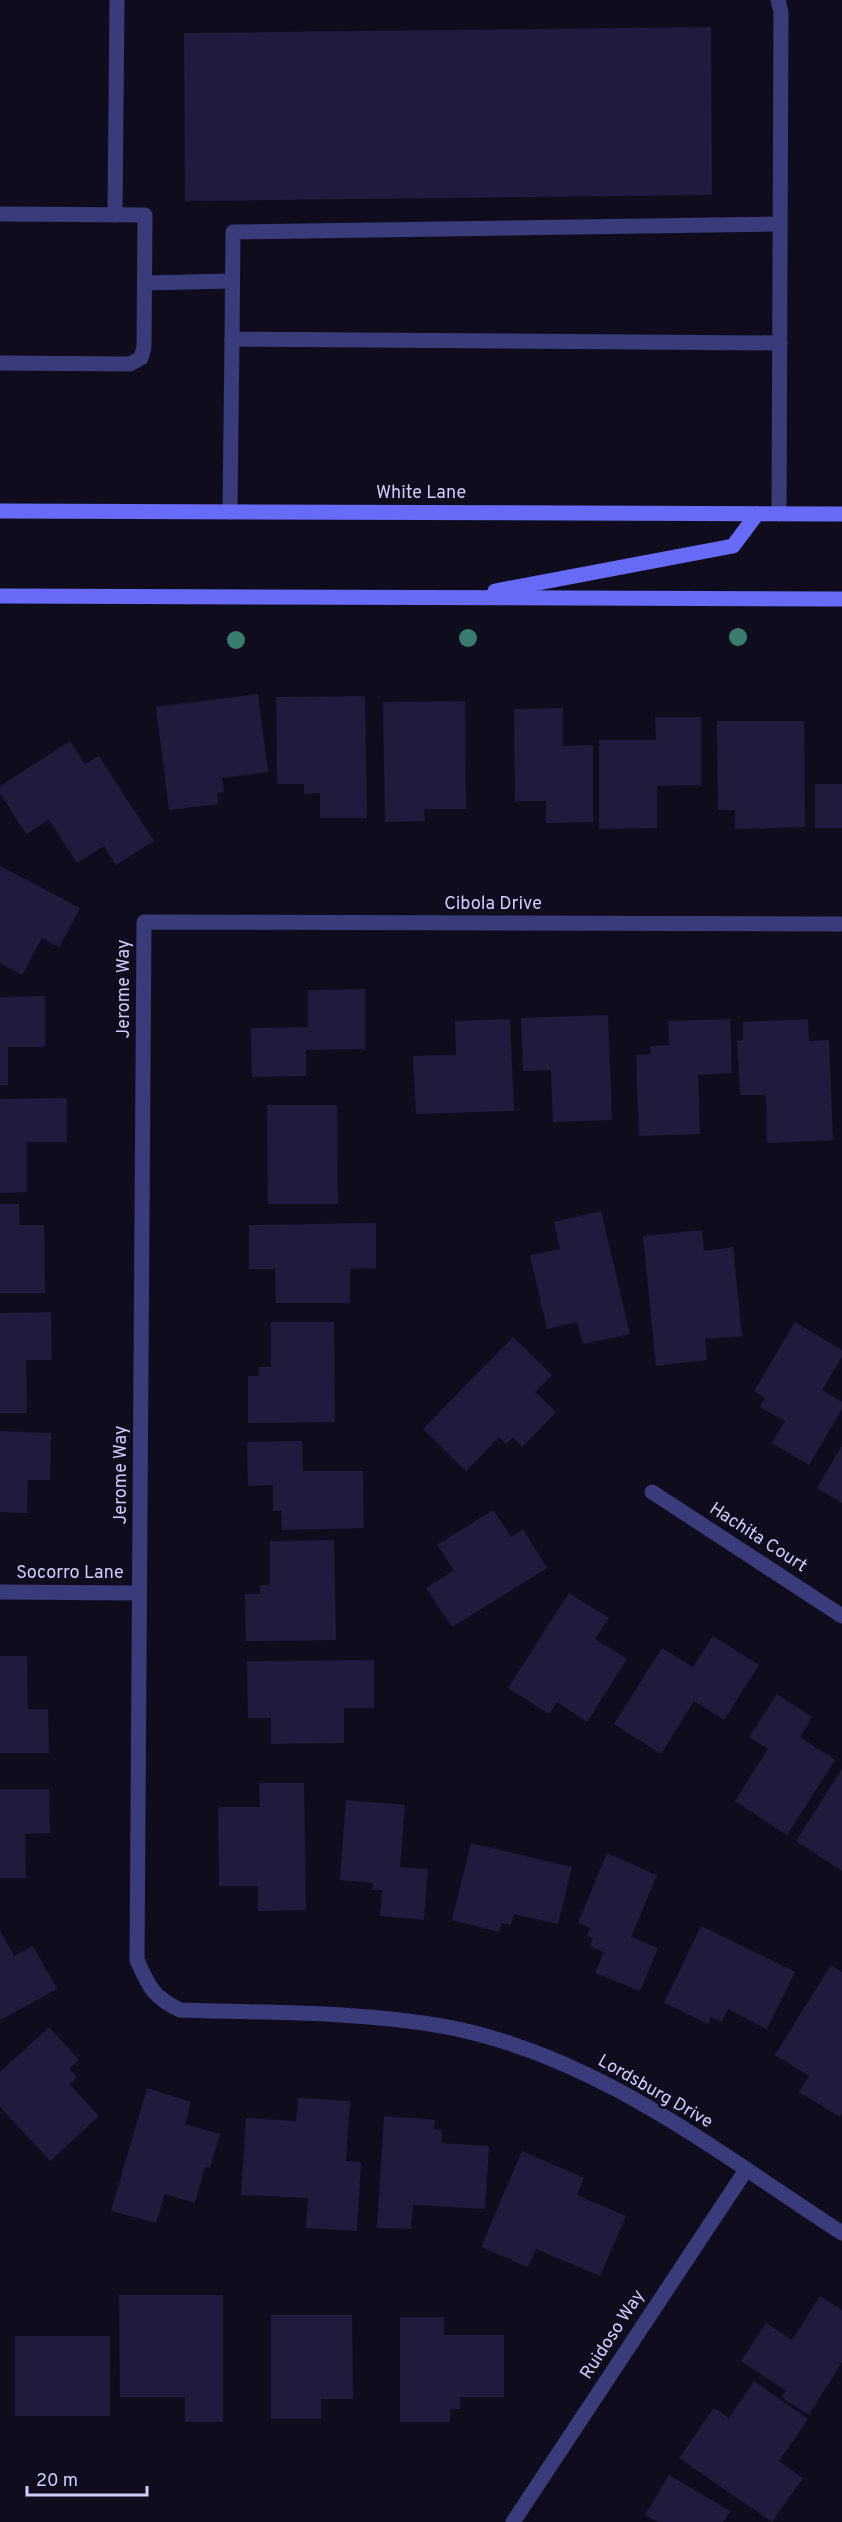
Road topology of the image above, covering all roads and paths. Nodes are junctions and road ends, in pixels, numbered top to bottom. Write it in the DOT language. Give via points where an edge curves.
graph roads {
  1 [pos="117,0"];
  2 [pos="778,0"];
  3 [pos="0,214"];
  4 [pos="115,215"];
  5 [pos="780,224"];
  6 [pos="231,281"];
  7 [pos="145,283"];
  8 [pos="231,339"];
  9 [pos="780,342"];
  10 [pos="0,363"];
  11 [pos="0,511"];
  12 [pos="230,512"];
  13 [pos="757,514"];
  14 [pos="779,514"];
  15 [pos="842,514"];
  16 [pos="0,596"];
  17 [pos="456,598"];
  18 [pos="842,599"];
  19 [pos="144,922"];
  20 [pos="842,924"];
  21 [pos="652,1492"];
  22 [pos="0,1592"];
  23 [pos="140,1593"];
  24 [pos="842,1616"];
  25 [pos="180,2010"];
  26 [pos="746,2170"];
  27 [pos="842,2233"];
  28 [pos="513,2522"];
  1 -- 4 [label="street"];
  2 -- 5 [label="street" via="782,12"];
  3 -- 4 [label="street"];
  4 -- 7 [label="street" via="145,215"];
  5 -- 6 [label="street" via="233,232"];
  5 -- 9 [label="street"];
  6 -- 7 [label="street"];
  6 -- 8 [label="street"];
  7 -- 10 [label="street" via="141,358 130,364"];
  8 -- 9 [label="street"];
  8 -- 12 [label="street"];
  9 -- 14 [label="street"];
  11 -- 12 [label="main road, White Lane"];
  12 -- 13 [label="main road, White Lane"];
  13 -- 14 [label="main road, White Lane"];
  13 -- 17 [label="main road" via="733,546"];
  14 -- 15 [label="main road, White Lane"];
  16 -- 17 [label="main road"];
  17 -- 18 [label="main road"];
  19 -- 20 [label="street, Cibola Drive"];
  19 -- 23 [label="street, Jerome Way"];
  21 -- 24 [label="street, Hachita Court"];
  22 -- 23 [label="street, Socorro Lane"];
  23 -- 25 [label="street, Jerome Way" via="137,1960 149,1988 161,2001"];
  25 -- 26 [label="street, Lordsburg Drive" via="367,2016 444,2027 520,2047 602,2080"];
  26 -- 27 [label="street, Lordsburg Drive"];
  26 -- 28 [label="street, Ruidoso Way"];
}
